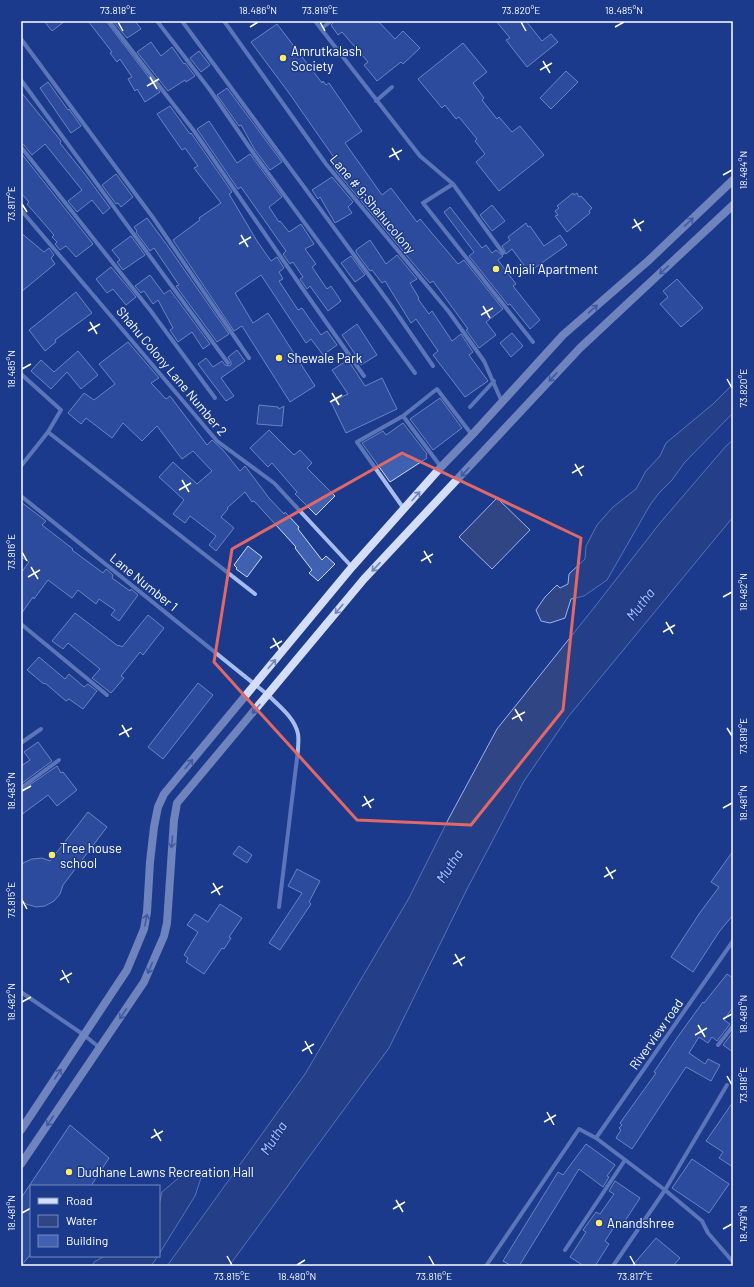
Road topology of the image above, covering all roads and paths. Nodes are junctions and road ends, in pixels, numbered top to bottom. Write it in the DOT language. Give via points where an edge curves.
graph roads {
  1 [pos="109,21"];
  2 [pos="157,21"];
  3 [pos="182,21"];
  4 [pos="224,21"];
  5 [pos="315,21"];
  6 [pos="331,21"];
  7 [pos="321,29"];
  8 [pos="21,38"];
  9 [pos="21,80"];
  10 [pos="392,87"];
  11 [pos="376,101"];
  12 [pos="21,146"];
  13 [pos="733,180"];
  14 [pos="453,184"];
  15 [pos="733,205"];
  16 [pos="21,210"];
  17 [pos="503,253"];
  18 [pos="533,342"];
  19 [pos="249,358"];
  20 [pos="228,363"];
  21 [pos="433,366"];
  22 [pos="415,373"];
  23 [pos="21,374"];
  24 [pos="364,376"];
  25 [pos="494,381"];
  26 [pos="215,398"];
  27 [pos="502,402"];
  28 [pos="470,407"];
  29 [pos="403,416"];
  30 [pos="48,432"];
  31 [pos="472,435"];
  32 [pos="21,466"];
  33 [pos="441,467"];
  34 [pos="21,496"];
  35 [pos="404,509"];
  36 [pos="352,567"];
  37 [pos="255,594"];
  38 [pos="21,624"];
  39 [pos="255,684"];
  40 [pos="107,695"];
  41 [pos="268,695"];
  42 [pos="41,729"];
  43 [pos="21,743"];
  44 [pos="59,760"];
  45 [pos="21,788"];
  46 [pos="279,907"];
  47 [pos="733,941"];
  48 [pos="21,992"];
  49 [pos="733,1026"];
  50 [pos="84,1035"];
  51 [pos="718,1045"];
  52 [pos="100,1048"];
  53 [pos="727,1085"];
  54 [pos="21,1130"];
  55 [pos="596,1138"];
  56 [pos="625,1160"];
  57 [pos="21,1164"];
  58 [pos="665,1190"];
  59 [pos="565,1250"];
  60 [pos="733,1262"];
  61 [pos="486,1266"];
  62 [pos="613,1266"];
  1 -- 24 [label="street" via="194,131"];
  2 -- 22 [label="street"];
  3 -- 21 [label="street"];
  4 -- 25 [label="street, Lane # 9;Shahucolony" via="326,164 449,312 484,361"];
  5 -- 7 [label="street"];
  6 -- 7 [label="street"];
  7 -- 11 [label="street"];
  8 -- 19 [label="street" via="154,219"];
  9 -- 20 [label="street"];
  10 -- 11 [label="street"];
  11 -- 14 [label="street" via="420,156"];
  12 -- 26 [label="street" via="150,310"];
  27 -- 13 [label="street, one-way" via="564,335 648,261"];
  14 -- 17 [label="street"];
  14 -- 18 [label="street" via="423,203"];
  15 -- 41 [label="street, one-way" via="580,348 364,579"];
  16 -- 36 [label="street, Shahu Colony Lane Number 2" via="217,441 274,483"];
  23 -- 30 [label="street" via="61,410"];
  25 -- 27 [label="street, Lane # 9;Shahucolony"];
  25 -- 28 [label="street"];
  27 -- 31 [label="street"];
  29 -- 31 [label="street" via="437,389"];
  29 -- 33 [label="street"];
  29 -- 35 [label="street" via="357,442"];
  30 -- 32 [label="street"];
  30 -- 37 [label="street"];
  31 -- 33 [label="street"];
  35 -- 33 [label="street, one-way"];
  34 -- 39 [label="street, Lane Number 1"];
  35 -- 36 [label="street"];
  39 -- 36 [label="street, one-way"];
  38 -- 40 [label="street"];
  39 -- 41 [label="street, Lane Number 1"];
  50 -- 39 [label="street, one-way" via="127,970 144,929 154,827 164,794"];
  41 -- 46 [label="street, Lane Number 1" via="290,717 298,735"];
  41 -- 52 [label="street, one-way" via="177,803 164,936 144,982"];
  42 -- 43 [label="street"];
  44 -- 45 [label="street"];
  47 -- 55 [label="street, Riverview road"];
  48 -- 50 [label="street"];
  49 -- 51 [label="street"];
  50 -- 52 [label="street"];
  54 -- 50 [label="street, one-way"];
  52 -- 57 [label="street, one-way"];
  53 -- 58 [label="street"];
  55 -- 56 [label="street"];
  55 -- 61 [label="street" via="579,1129"];
  56 -- 58 [label="street"];
  56 -- 59 [label="street"];
  58 -- 60 [label="street" via="702,1221 708,1233"];
  58 -- 62 [label="street"];
}
